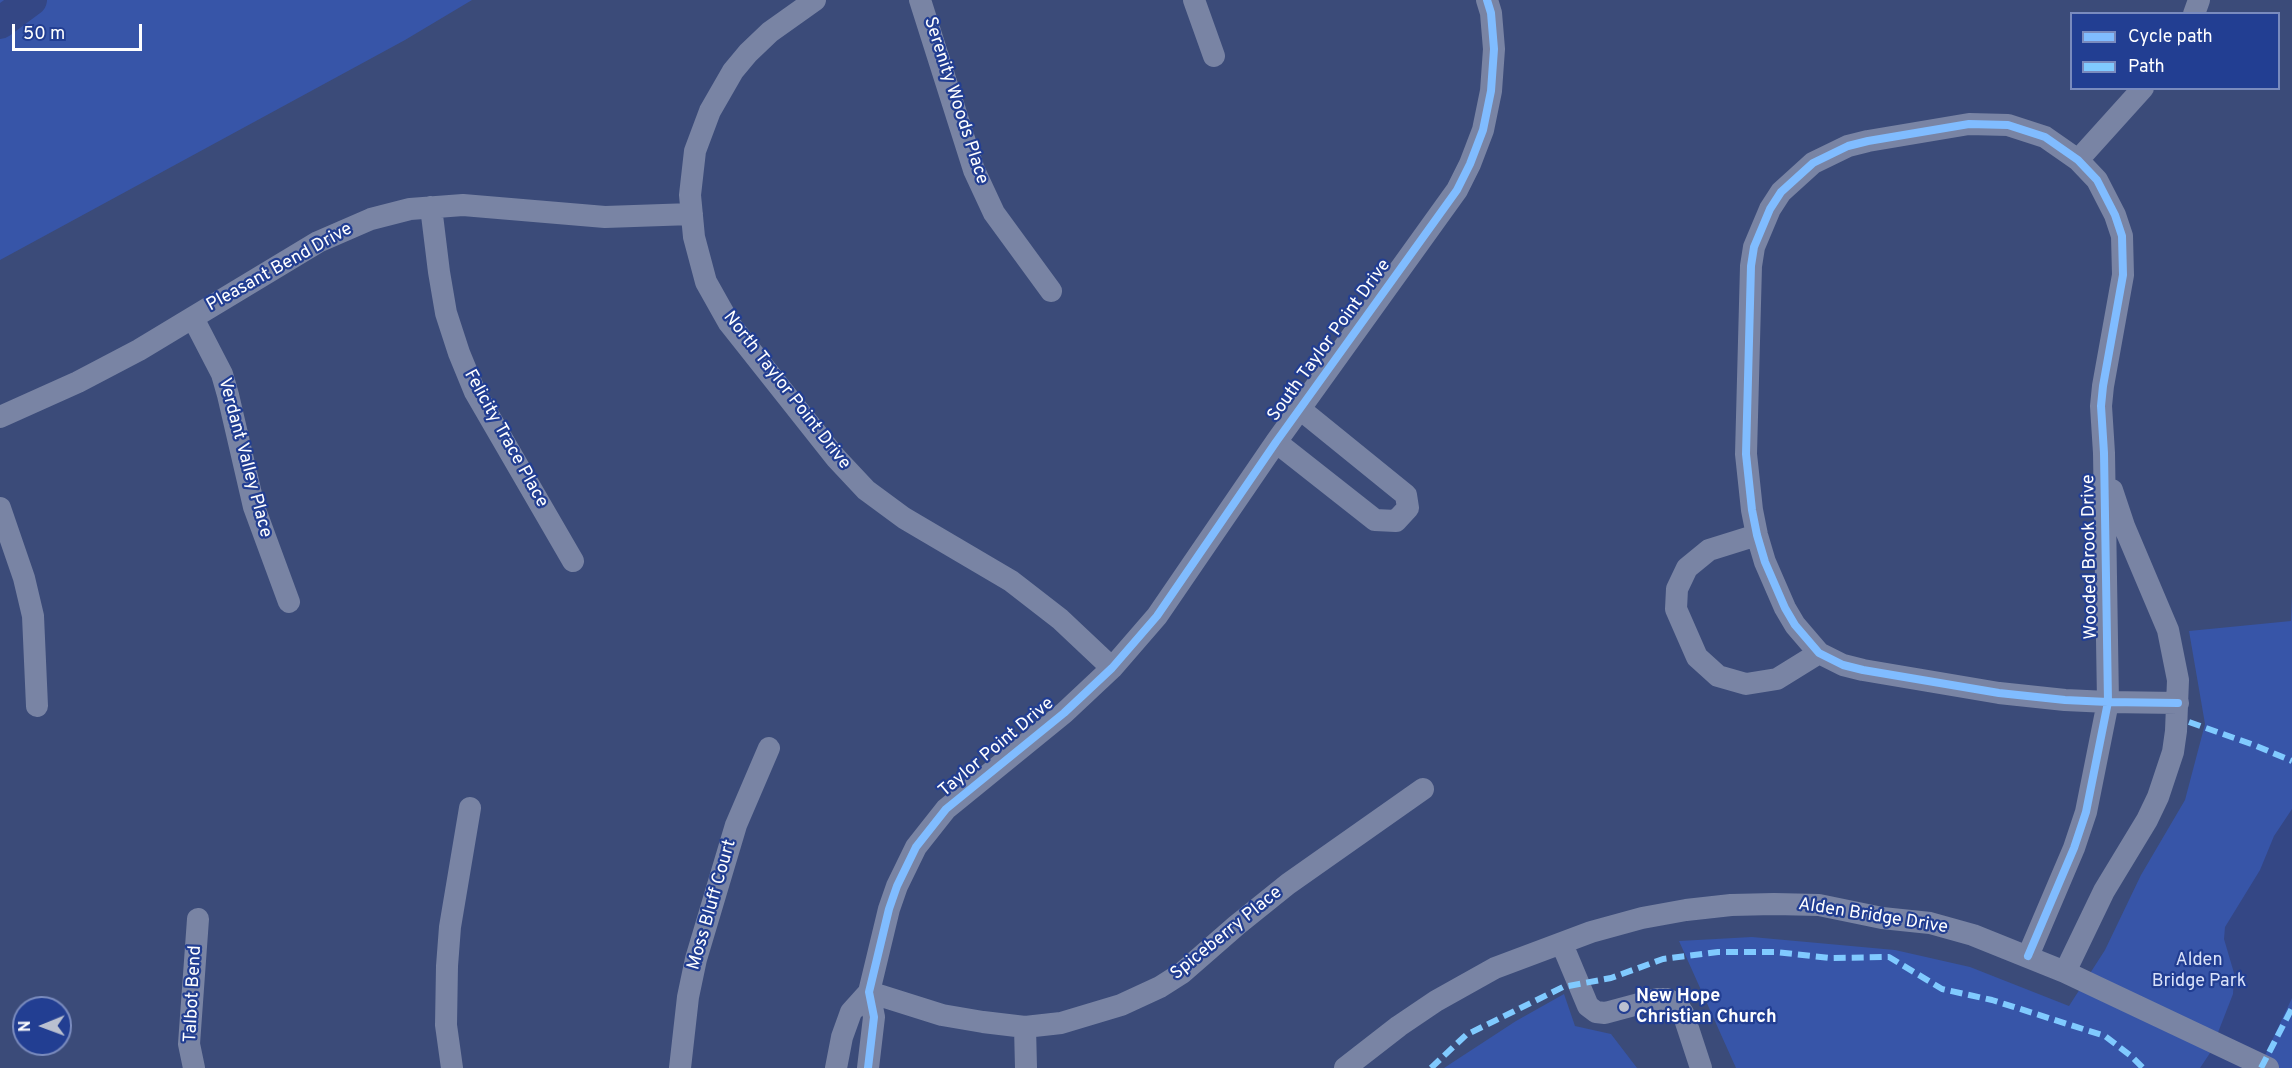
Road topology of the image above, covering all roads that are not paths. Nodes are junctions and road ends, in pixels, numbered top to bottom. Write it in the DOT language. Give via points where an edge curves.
graph roads {
  1 [pos="815,0"];
  2 [pos="921,0"];
  3 [pos="1194,0"];
  4 [pos="1487,0"];
  5 [pos="1214,56"];
  6 [pos="2141,90"];
  7 [pos="2078,160"];
  8 [pos="431,207"];
  9 [pos="692,214"];
  10 [pos="1051,291"];
  11 [pos="193,318"];
  12 [pos="1300,409"];
  13 [pos="0,417"];
  14 [pos="1276,442"];
  15 [pos="2104,453"];
  16 [pos="0,508"];
  17 [pos="1757,535"];
  18 [pos="573,561"];
  19 [pos="289,602"];
  20 [pos="1819,652"];
  21 [pos="1112,668"];
  22 [pos="2108,702"];
  23 [pos="2178,703"];
  24 [pos="37,706"];
  25 [pos="769,748"];
  26 [pos="1423,789"];
  27 [pos="470,808"];
  28 [pos="198,919"];
  29 [pos="1562,944"];
  30 [pos="2028,956"];
  31 [pos="2065,972"];
  32 [pos="869,992"];
  33 [pos="1024,1027"];
  34 [pos="194,1068"];
  35 [pos="452,1068"];
  36 [pos="680,1068"];
  37 [pos="836,1068"];
  38 [pos="868,1068"];
  39 [pos="1026,1068"];
  40 [pos="1345,1068"];
  41 [pos="1701,1068"];
  42 [pos="2268,1068"];
  1 -- 9 [label="street, North Taylor Point Drive" via="770,32 733,71 721,90 695,151"];
  2 -- 10 [label="street, Serenity Woods Place" via="974,170 994,213"];
  3 -- 5 [label="street"];
  4 -- 12 [label="street, South Taylor Point Drive" via="1494,49 1491,91 1483,130 1470,164 1438,217"];
  6 -- 7 [label="street"];
  7 -- 15 [label="street, Wooded Brook Drive" via="2097,180 2115,215 2124,255 2103,386"];
  7 -- 17 [label="street, Wooded Brook Drive" via="2045,137 2026,130 1988,123 1968,124 1848,146 1813,163 1781,192 1761,227 1751,266 1746,454"];
  8 -- 9 [label="street, Pleasant Bend Drive" via="463,205 615,218"];
  8 -- 11 [label="street, Pleasant Bend Drive" via="371,219 336,234"];
  8 -- 18 [label="street, Felicity Trace Place" via="446,313 459,353 475,392"];
  9 -- 21 [label="street, North Taylor Point Drive" via="700,264 717,304 836,458 887,506 1011,581 1060,619"];
  11 -- 13 [label="street, Pleasant Bend Drive" via="88,377"];
  11 -- 19 [label="street, Verdant Valley Place" via="222,374 254,507"];
  12 -- 14 [label="street, South Taylor Point Drive"];
  12 -- 14 [label="street" via="1406,495 1408,508 1396,521 1376,520"];
  14 -- 21 [label="street, South Taylor Point Drive" via="1157,616"];
  15 -- 22 [label="street, Wooded Brook Drive"];
  15 -- 23 [label="street, Wooded Brook Drive" via="2115,501 2168,630 2178,680"];
  16 -- 24 [label="street" via="33,616"];
  17 -- 20 [label="street, Wooded Brook Drive" via="1785,608"];
  17 -- 20 [label="street" via="1709,550 1687,568 1677,589 1676,609 1697,657 1718,676 1746,684 1777,679"];
  20 -- 22 [label="street" via="1843,665 1895,676 1999,693"];
  21 -- 32 [label="street, Taylor Point Drive" via="1064,713 946,809 928,830 897,886"];
  22 -- 23 [label="street"];
  22 -- 30 [label="street, Wooded Brook Drive" via="2086,812 2071,858"];
  23 -- 31 [label="street, Wooded Brook Drive" via="2173,752 2158,796 2104,891"];
  25 -- 36 [label="street, Moss Bluff Court" via="736,825 696,959"];
  26 -- 33 [label="street, Spiceberry Place" via="1288,884 1160,987 1096,1014"];
  27 -- 35 [label="street" via="447,966 446,1025"];
  28 -- 34 [label="street, Talbot Bend" via="189,1044"];
  29 -- 30 [label="street, Alden Bridge Drive" via="1599,929 1653,916 1731,905 1819,905 1930,923"];
  29 -- 40 [label="street, Alden Bridge Drive" via="1474,979 1399,1026"];
  29 -- 41 [label="street" via="1588,1006 1596,1012 1657,999 1674,1001 1682,1010"];
  30 -- 31 [label="street, Alden Bridge Drive"];
  31 -- 42 [label="street, Alden Bridge Drive"];
  32 -- 33 [label="street, Spiceberry Place" via="942,1015"];
  32 -- 37 [label="street, Taylor Point Drive" via="851,1012"];
  32 -- 38 [label="street, Taylor Point Drive" via="874,1017"];
  33 -- 39 [label="street"];
}
